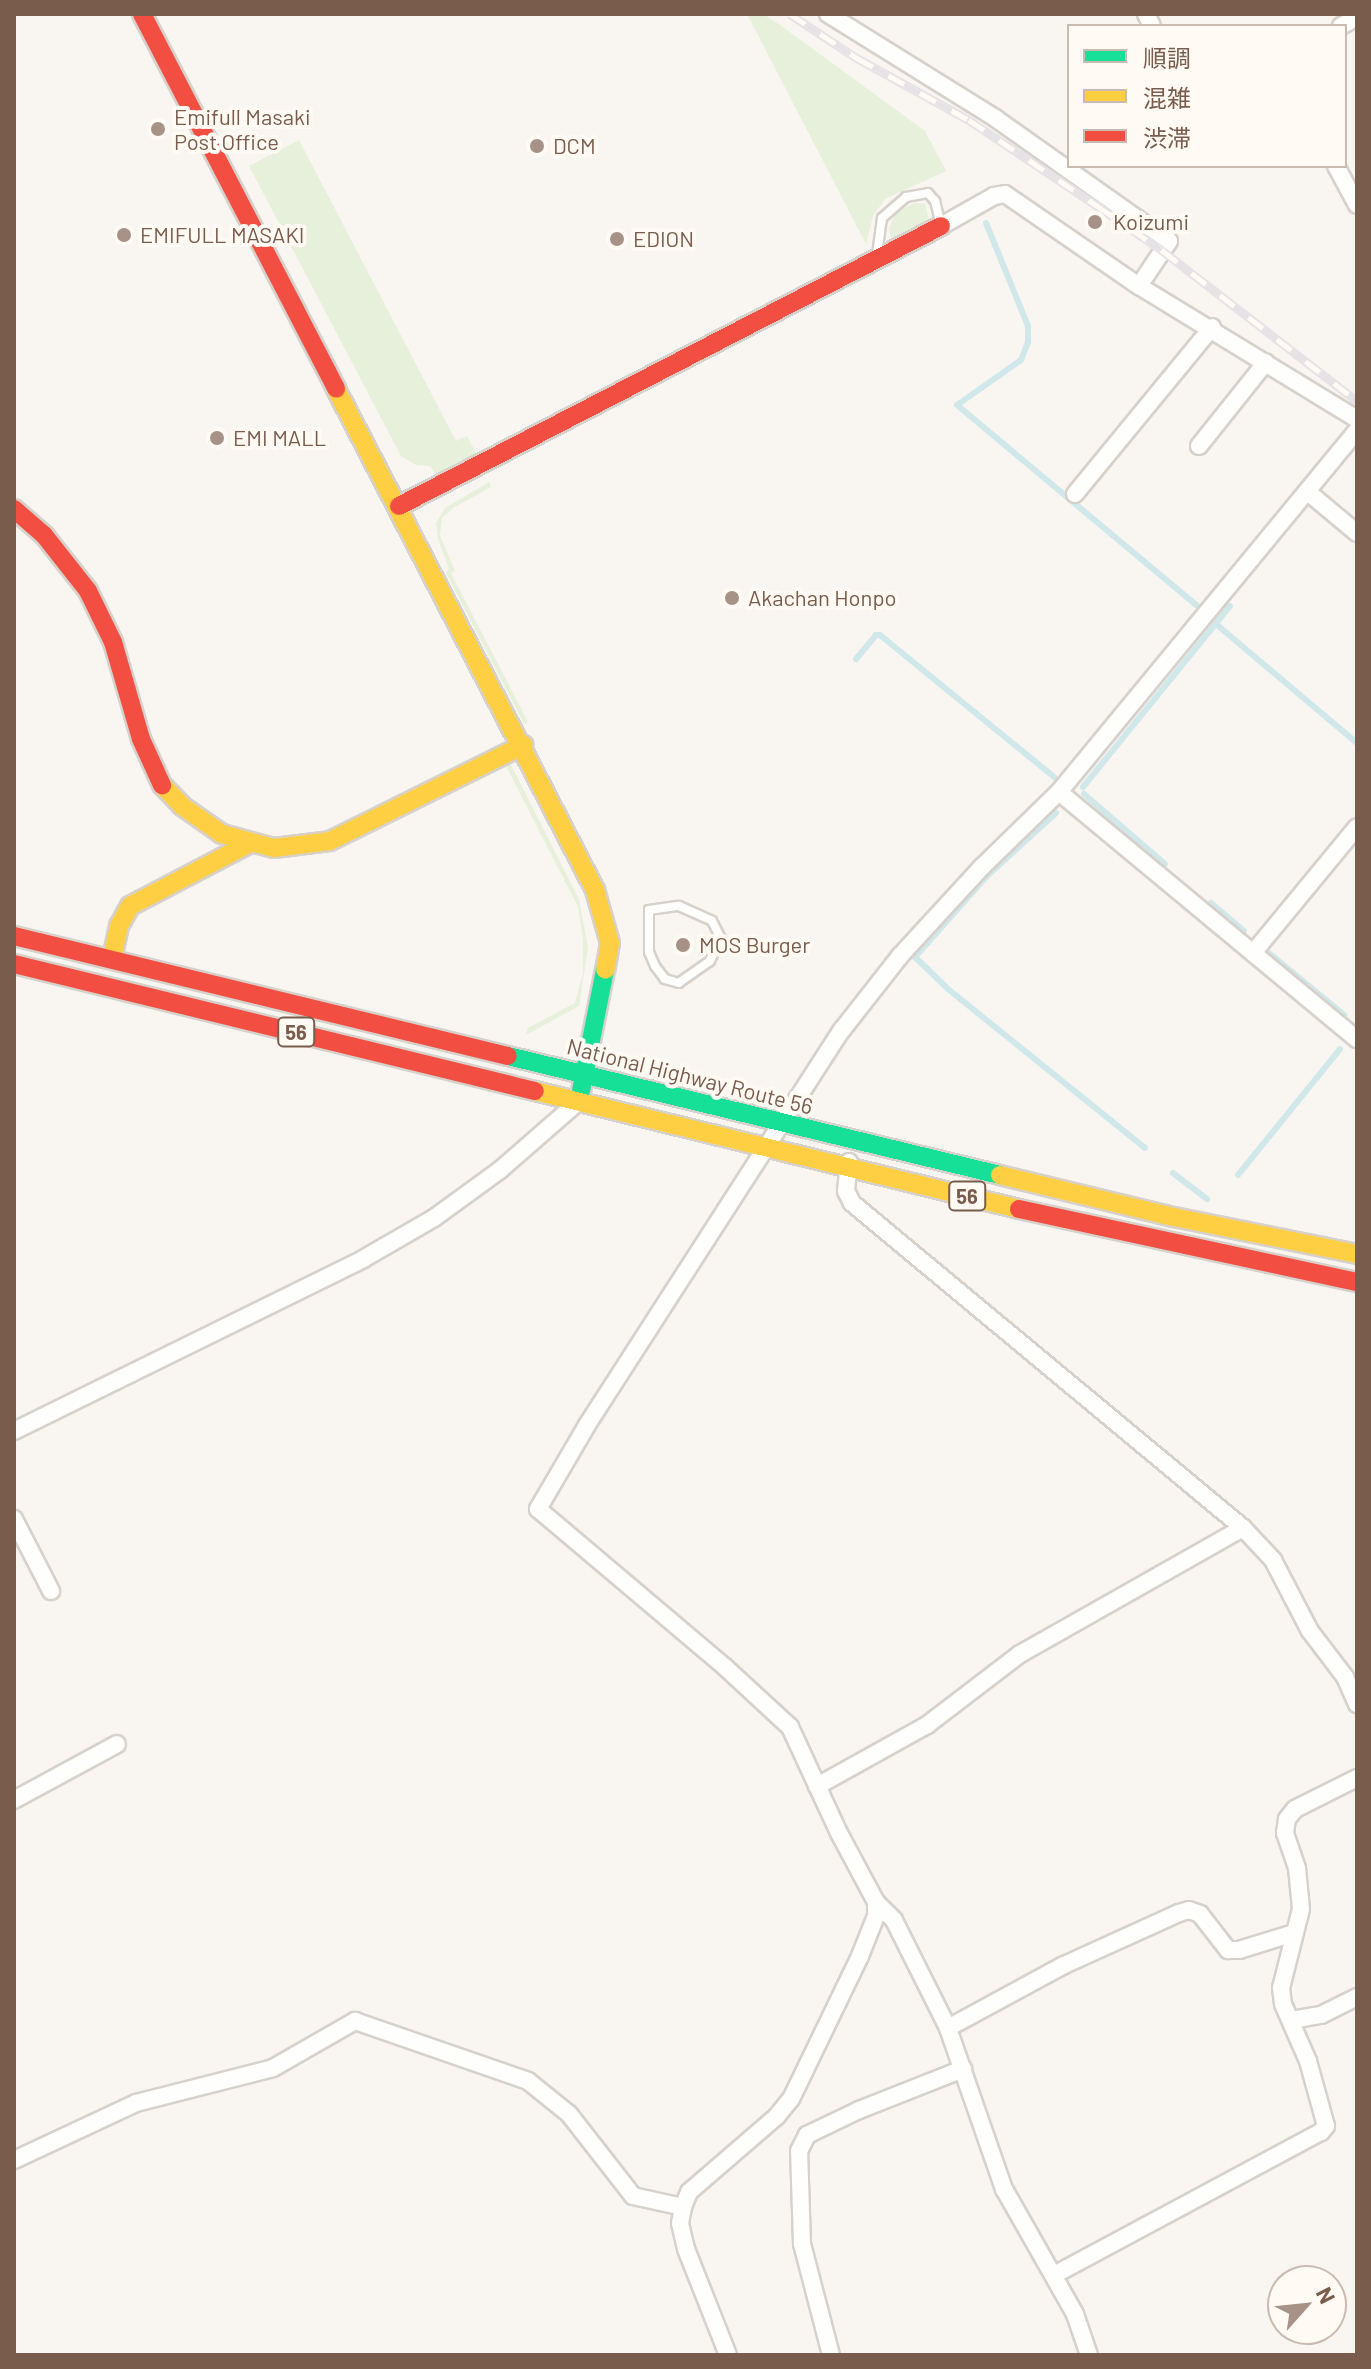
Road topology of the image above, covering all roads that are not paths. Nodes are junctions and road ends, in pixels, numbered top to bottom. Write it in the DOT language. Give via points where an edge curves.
graph roads {
  1 [pos="142,14"];
  2 [pos="828,14"];
  3 [pos="1067,161"];
  4 [pos="1337,168"];
  5 [pos="1083,170"];
  6 [pos="1357,205"];
  7 [pos="941,226"];
  8 [pos="877,259"];
  9 [pos="1139,286"];
  10 [pos="1212,327"];
  11 [pos="1266,362"];
  12 [pos="1357,419"];
  13 [pos="1357,431"];
  14 [pos="1199,446"];
  15 [pos="1309,493"];
  16 [pos="1075,494"];
  17 [pos="399,506"];
  18 [pos="14,509"];
  19 [pos="1357,533"];
  20 [pos="523,745"];
  21 [pos="1059,792"];
  22 [pos="1357,827"];
  23 [pos="248,844"];
  24 [pos="649,910"];
  25 [pos="14,936"];
  26 [pos="1253,953"];
  27 [pos="112,959"];
  28 [pos="14,964"];
  29 [pos="1357,1039"];
  30 [pos="585,1075"];
  31 [pos="579,1101"];
  32 [pos="780,1123"];
  33 [pos="854,1141"];
  34 [pos="766,1148"];
  35 [pos="847,1167"];
  36 [pos="1357,1254"];
  37 [pos="1357,1282"];
  38 [pos="14,1431"];
  39 [pos="14,1519"];
  40 [pos="1243,1528"];
  41 [pos="51,1591"];
  42 [pos="1357,1704"];
  43 [pos="117,1744"];
  44 [pos="1357,1778"];
  45 [pos="817,1786"];
  46 [pos="14,1800"];
  47 [pos="876,1902"];
  48 [pos="1294,1933"];
  49 [pos="1357,1997"];
  50 [pos="1292,2020"];
  51 [pos="948,2028"];
  52 [pos="963,2069"];
  53 [pos="14,2160"];
  54 [pos="683,2207"];
  55 [pos="1054,2275"];
  56 [pos="728,2355"];
  57 [pos="831,2355"];
  58 [pos="1089,2355"];
  1 -- 17 [label="main road"];
  2 -- 3 [label="street"];
  4 -- 6 [label="street"];
  5 -- 9 [label="street" via="1169,241"];
  7 -- 8 [label="main road"];
  7 -- 8 [label="lane" via="928,193 906,197 882,218"];
  7 -- 9 [label="street" via="1005,194"];
  8 -- 17 [label="main road"];
  9 -- 10 [label="street"];
  10 -- 11 [label="street"];
  10 -- 16 [label="street"];
  11 -- 12 [label="street"];
  11 -- 14 [label="street"];
  13 -- 15 [label="street"];
  15 -- 19 [label="street"];
  15 -- 21 [label="street"];
  17 -- 20 [label="main road"];
  18 -- 23 [label="main road" via="44,535 88,591 113,642 141,739 163,786 203,824"];
  20 -- 23 [label="main road" via="330,841 304,847"];
  20 -- 30 [label="main road" via="591,880 610,943"];
  21 -- 26 [label="street"];
  21 -- 32 [label="street" via="900,956"];
  22 -- 26 [label="street"];
  23 -- 27 [label="main road" via="130,906"];
  24 -- 24 [label="lane" via="679,906 712,921 721,939 710,961 679,983 665,979 649,952"];
  25 -- 27 [label="main road, National Highway Route 56 / 56"];
  26 -- 29 [label="street"];
  27 -- 30 [label="main road, National Highway Route 56 / 56"];
  28 -- 31 [label="main road, 56"];
  30 -- 31 [label="main road"];
  30 -- 32 [label="main road, National Highway Route 56 / 56"];
  31 -- 34 [label="main road, 56"];
  31 -- 38 [label="street" via="500,1170 434,1218 363,1259"];
  32 -- 33 [label="main road, National Highway Route 56 / 56"];
  32 -- 34 [label="street"];
  33 -- 35 [label="street"];
  33 -- 36 [label="main road, National Highway Route 56 / 56" via="1174,1217"];
  34 -- 35 [label="main road, 56"];
  34 -- 45 [label="street" via="538,1509 781,1716"];
  35 -- 37 [label="main road, 56" via="1165,1243"];
  35 -- 40 [label="street" via="846,1191 852,1203"];
  39 -- 41 [label="street"];
  40 -- 42 [label="street" via="1273,1560"];
  40 -- 45 [label="street" via="1020,1654 927,1725"];
  43 -- 46 [label="street"];
  44 -- 48 [label="street" via="1295,1809 1287,1819 1285,1833 1300,1890"];
  45 -- 47 [label="street"];
  47 -- 51 [label="street" via="894,1920"];
  47 -- 54 [label="street" via="860,1956 791,2099 689,2192"];
  48 -- 50 [label="street" via="1281,1988"];
  48 -- 51 [label="street" via="1228,1950 1200,1914 1189,1910 1062,1966"];
  49 -- 50 [label="street" via="1321,2015"];
  50 -- 55 [label="street" via="1325,2114 1321,2132"];
  51 -- 52 [label="street"];
  52 -- 55 [label="street" via="1004,2189"];
  52 -- 57 [label="street" via="807,2135 799,2151 802,2244"];
  53 -- 54 [label="street" via="136,2103 273,2068 355,2021 528,2081 569,2114 633,2196"];
  54 -- 56 [label="street" via="680,2223 686,2249"];
  55 -- 58 [label="street"];
}
